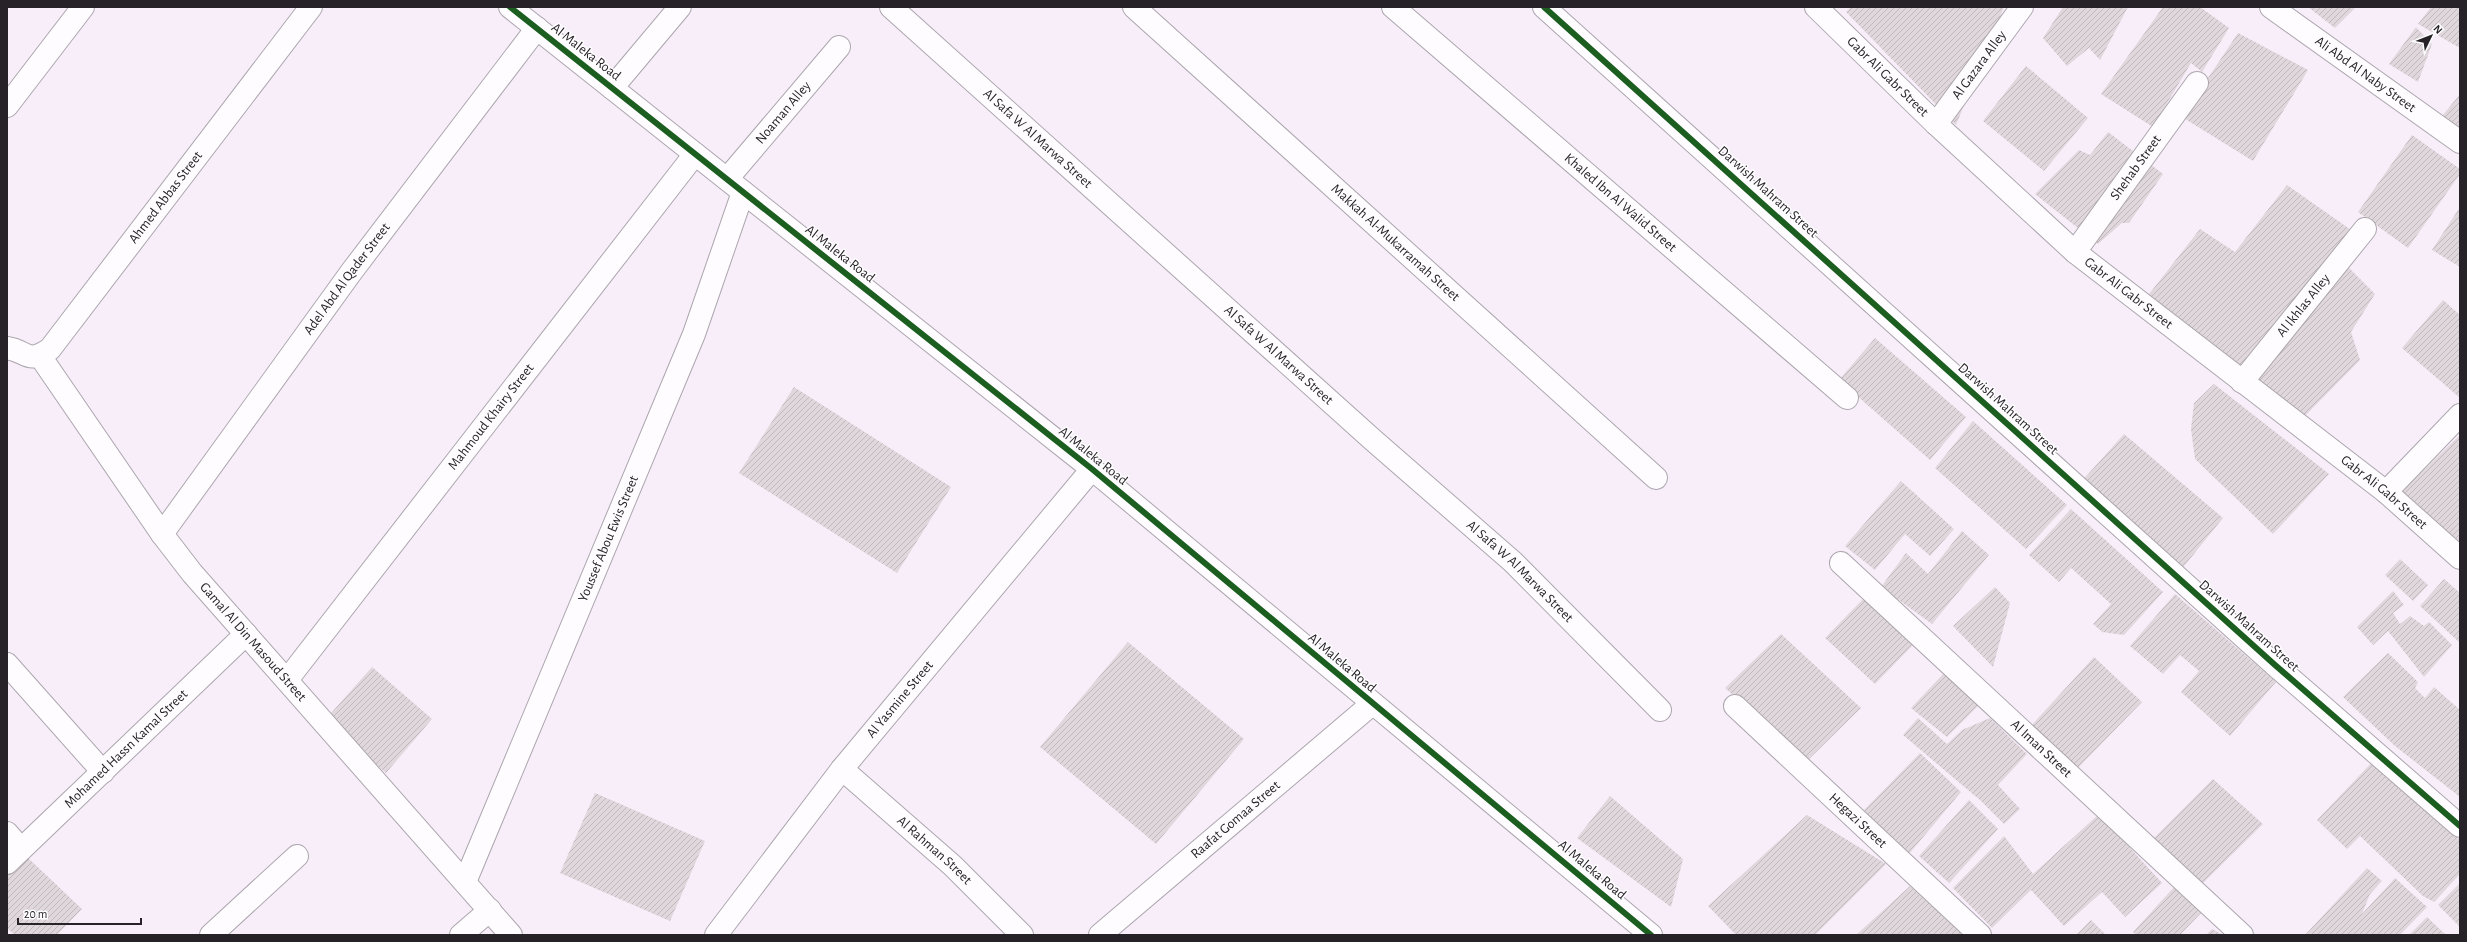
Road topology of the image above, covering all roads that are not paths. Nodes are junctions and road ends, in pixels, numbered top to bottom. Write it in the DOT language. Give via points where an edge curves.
graph roads {
  1 [pos="83,7"];
  2 [pos="311,7"];
  3 [pos="510,7"];
  4 [pos="680,7"];
  5 [pos="891,7"];
  6 [pos="1134,7"];
  7 [pos="1393,7"];
  8 [pos="1544,7"];
  9 [pos="1816,7"];
  10 [pos="2022,7"];
  11 [pos="2271,7"];
  12 [pos="537,28"];
  13 [pos="839,46"];
  14 [pos="2197,83"];
  15 [pos="612,88"];
  16 [pos="7,106"];
  17 [pos="1936,124"];
  18 [pos="2460,142"];
  19 [pos="695,154"];
  20 [pos="735,186"];
  21 [pos="2365,228"];
  22 [pos="2076,252"];
  23 [pos="7,348"];
  24 [pos="40,356"];
  25 [pos="2242,382"];
  26 [pos="1847,398"];
  27 [pos="2460,415"];
  28 [pos="1092,470"];
  29 [pos="1656,478"];
  30 [pos="2386,492"];
  31 [pos="162,534"];
  32 [pos="2460,558"];
  33 [pos="1841,562"];
  34 [pos="246,634"];
  35 [pos="7,664"];
  36 [pos="287,680"];
  37 [pos="1372,704"];
  38 [pos="1735,706"];
  39 [pos="1660,710"];
  40 [pos="842,769"];
  41 [pos="103,772"];
  42 [pos="2460,826"];
  43 [pos="7,833"];
  44 [pos="14,856"];
  45 [pos="297,856"];
  46 [pos="465,882"];
  47 [pos="490,910"];
  48 [pos="1647,934"];
  49 [pos="210,935"];
  50 [pos="461,935"];
  51 [pos="511,935"];
  52 [pos="716,935"];
  53 [pos="1022,935"];
  54 [pos="1100,935"];
  55 [pos="1980,935"];
  56 [pos="2242,935"];
  1 -- 16 [label="street"];
  2 -- 24 [label="street, Ahmed Abbas Street" via="59,338"];
  3 -- 12 [label="street, Al Maleka Road"];
  4 -- 15 [label="street"];
  5 -- 39 [label="street, Al Safa W Al Marwa Street" via="1373,440 1513,562"];
  6 -- 29 [label="street, Makkah Al-Mukarramah Street"];
  7 -- 26 [label="street, Khaled Ibn Al Walid Street"];
  8 -- 42 [label="street, Darwish Mahram Street" via="2275,666"];
  9 -- 17 [label="street, Gabr Ali Gabr Street"];
  10 -- 17 [label="street, Al Gazara Alley"];
  11 -- 18 [label="street, Ali Abd Al Naby Street"];
  12 -- 15 [label="street, Al Maleka Road"];
  12 -- 31 [label="street, Adel Abd Al Qader Street" via="352,271"];
  13 -- 20 [label="street, Noaman Alley"];
  14 -- 22 [label="street, Shehab Street"];
  15 -- 19 [label="street, Al Maleka Road"];
  17 -- 22 [label="street, Gabr Ali Gabr Street"];
  19 -- 20 [label="street, Al Maleka Road"];
  19 -- 36 [label="street, Mahmoud Khairy Street"];
  20 -- 28 [label="street, Al Maleka Road"];
  20 -- 46 [label="street, Youssef Abou Ewis Street" via="694,334"];
  21 -- 25 [label="street, Al Ikhlas Alley"];
  22 -- 25 [label="street, Gabr Ali Gabr Street"];
  23 -- 24 [label="street" via="30,358"];
  24 -- 31 [label="street, Gamal Al Din Masoud Street"];
  25 -- 30 [label="street, Gabr Ali Gabr Street"];
  27 -- 30 [label="street"];
  28 -- 37 [label="street, Al Maleka Road"];
  28 -- 40 [label="street, Al Yasmine Street"];
  30 -- 32 [label="street, Gabr Ali Gabr Street"];
  31 -- 34 [label="street, Gamal Al Din Masoud Street" via="192,573"];
  33 -- 56 [label="street, Al Iman Street"];
  34 -- 36 [label="street, Gamal Al Din Masoud Street"];
  34 -- 41 [label="street, Mohamed Hassn Kamal Street"];
  35 -- 41 [label="street"];
  36 -- 46 [label="street, Gamal Al Din Masoud Street"];
  37 -- 48 [label="street, Al Maleka Road"];
  37 -- 54 [label="street, Raafat Gomaa Street"];
  38 -- 55 [label="street, Hegazi Street"];
  40 -- 52 [label="street, Al Yasmine Street"];
  40 -- 53 [label="street, Al Rahman Street" via="953,866"];
  41 -- 44 [label="street, Mohamed Hassn Kamal Street"];
  43 -- 44 [label="street"];
  45 -- 49 [label="street"];
  46 -- 47 [label="street, Gamal Al Din Masoud Street"];
  47 -- 50 [label="street"];
  47 -- 51 [label="street, Gamal Al Din Masoud Street"];
}
